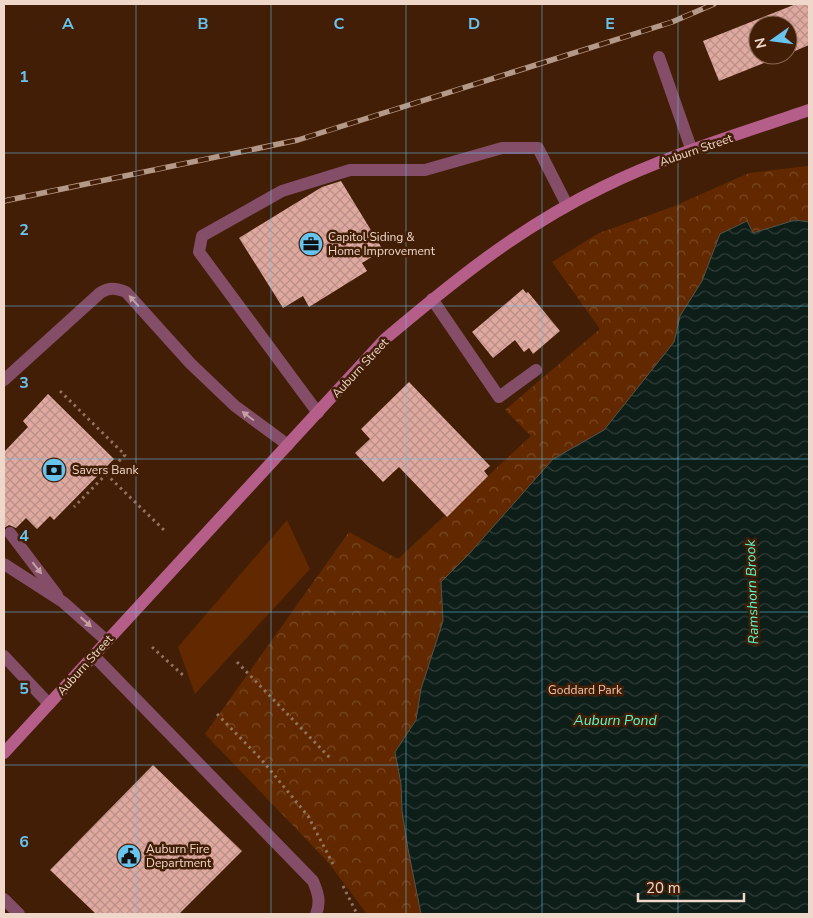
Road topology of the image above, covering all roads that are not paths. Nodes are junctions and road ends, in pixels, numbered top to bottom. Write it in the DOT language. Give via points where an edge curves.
graph roads {
  1 [pos="659,58"];
  2 [pos="809,110"];
  3 [pos="692,151"];
  4 [pos="567,205"];
  5 [pos="432,299"];
  6 [pos="536,370"];
  7 [pos="4,380"];
  8 [pos="318,413"];
  9 [pos="288,445"];
  10 [pos="10,533"];
  11 [pos="4,564"];
  12 [pos="63,602"];
  13 [pos="107,641"];
  14 [pos="4,656"];
  15 [pos="94,656"];
  16 [pos="49,704"];
  17 [pos="4,754"];
  18 [pos="4,899"];
  19 [pos="19,914"];
  20 [pos="316,914"];
  1 -- 3 [label="lane"];
  2 -- 3 [label="street, Auburn Street"];
  3 -- 4 [label="street, Auburn Street" via="603,186"];
  4 -- 5 [label="street, Auburn Street" via="489,254"];
  4 -- 8 [label="lane" via="538,148 502,148 425,170 350,170 282,191 202,236 199,252"];
  5 -- 6 [label="lane" via="499,396"];
  5 -- 8 [label="street, Auburn Street" via="385,339"];
  9 -- 7 [label="lane, one-way" via="235,406 190,363 126,292 119,290 106,289 100,293"];
  8 -- 9 [label="street, Auburn Street"];
  9 -- 13 [label="street, Auburn Street"];
  10 -- 12 [label="lane, one-way"];
  11 -- 12 [label="lane"];
  12 -- 13 [label="lane, one-way"];
  13 -- 15 [label="street, Auburn Street"];
  14 -- 16 [label="lane"];
  15 -- 16 [label="street, Auburn Street"];
  15 -- 20 [label="lane" via="313,881 318,893"];
  16 -- 17 [label="street, Auburn Street"];
  18 -- 19 [label="lane"];
}
